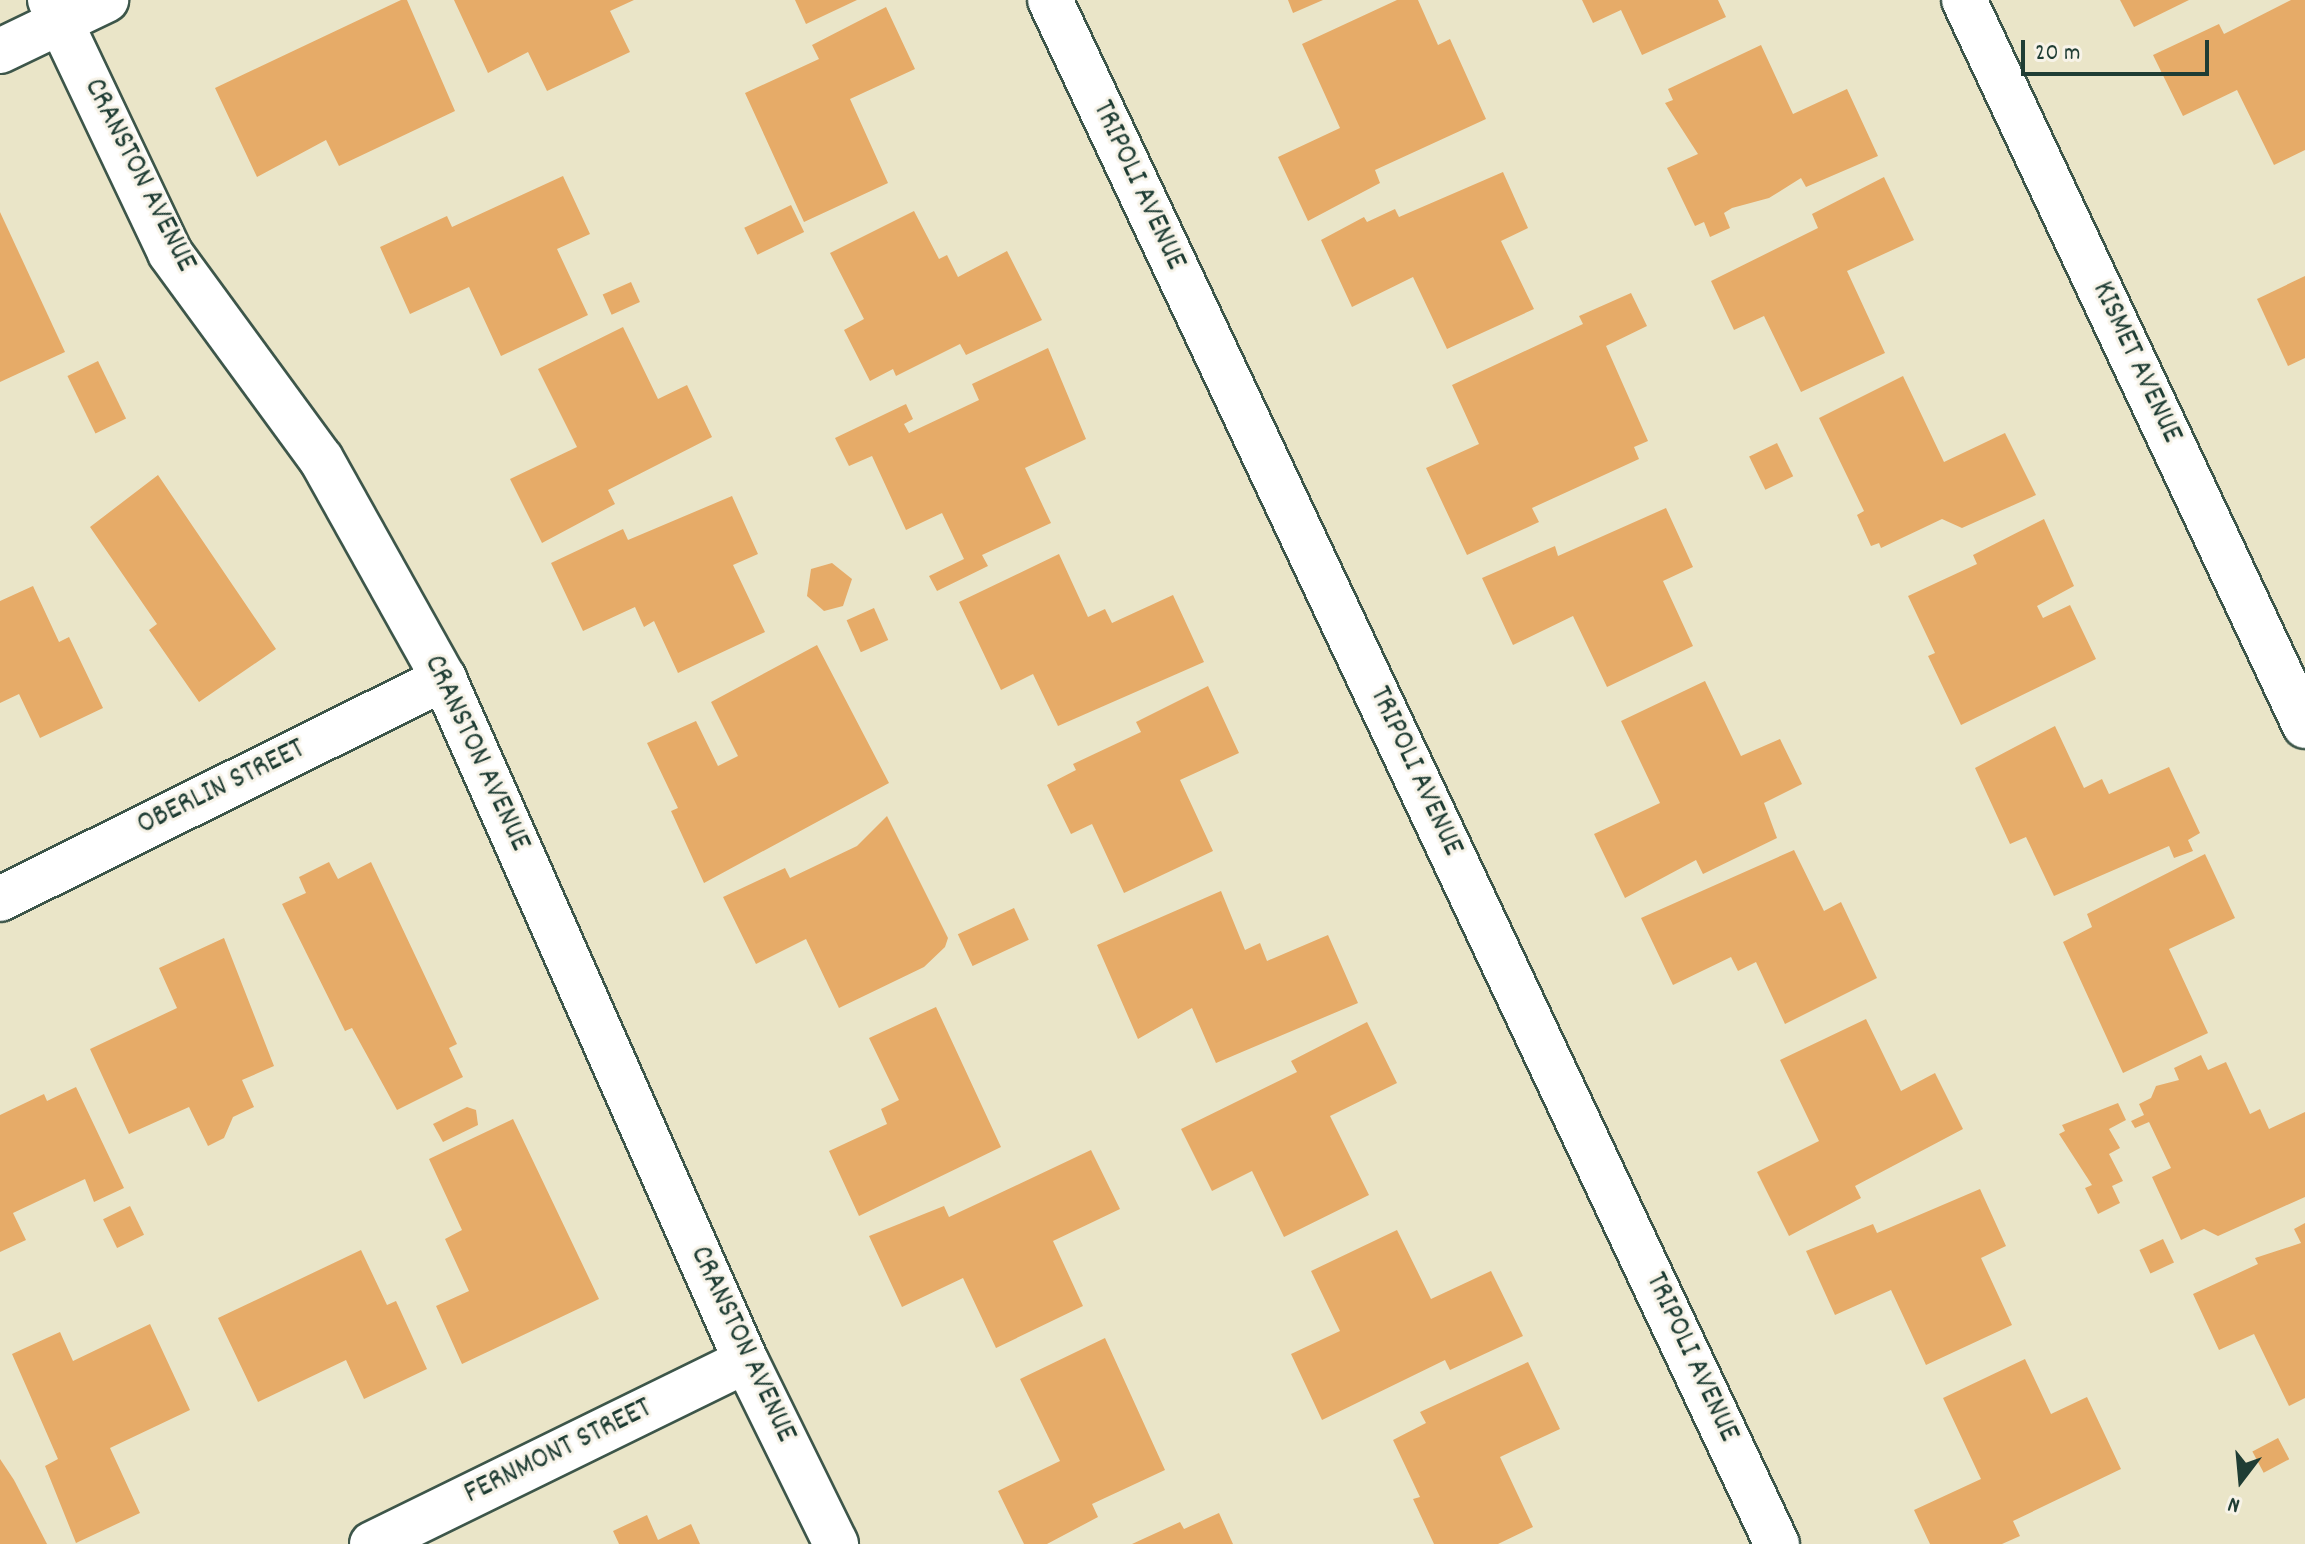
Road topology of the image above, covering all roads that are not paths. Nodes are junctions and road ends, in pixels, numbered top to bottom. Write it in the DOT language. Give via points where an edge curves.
graph roads {
  1 [pos="106,0"];
  2 [pos="1050,0"];
  3 [pos="1964,0"];
  4 [pos="56,11"];
  5 [pos="0,51"];
  6 [pos="444,679"];
  7 [pos="2305,726"];
  8 [pos="0,899"];
  9 [pos="746,1361"];
  10 [pos="372,1544"];
  11 [pos="836,1544"];
  12 [pos="1777,1544"];
  1 -- 4 [label="street"];
  2 -- 12 [label="street, TRIPOLI AVENUE"];
  3 -- 7 [label="street, KISMET AVENUE"];
  4 -- 5 [label="street"];
  4 -- 6 [label="street, CRANSTON AVENUE" via="170,253 321,459"];
  6 -- 8 [label="street, OBERLIN STREET"];
  6 -- 9 [label="street, CRANSTON AVENUE"];
  9 -- 10 [label="street, FERNMONT STREET"];
  9 -- 11 [label="street, CRANSTON AVENUE"];
}
